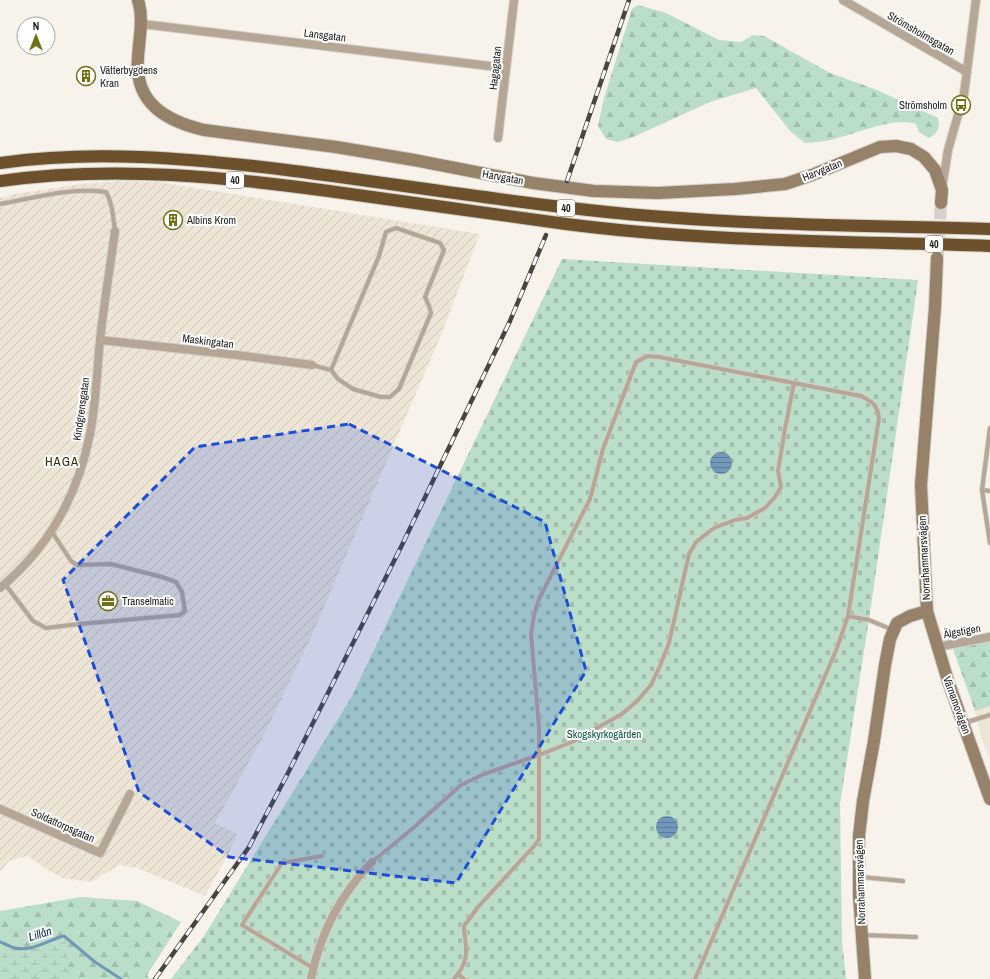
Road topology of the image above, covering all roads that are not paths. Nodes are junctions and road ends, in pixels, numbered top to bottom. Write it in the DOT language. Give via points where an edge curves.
graph roads {
  1 [pos="138,0"];
  2 [pos="514,0"];
  3 [pos="843,0"];
  4 [pos="976,0"];
  5 [pos="142,24"];
  6 [pos="506,68"];
  7 [pos="967,72"];
  8 [pos="498,138"];
  9 [pos="0,163"];
  10 [pos="0,181"];
  11 [pos="942,190"];
  12 [pos="941,203"];
  13 [pos="0,204"];
  14 [pos="990,229"];
  15 [pos="115,231"];
  16 [pos="990,246"];
  17 [pos="937,258"];
  18 [pos="100,340"];
  19 [pos="312,365"];
  20 [pos="331,370"];
  21 [pos="794,383"];
  22 [pos="990,428"];
  23 [pos="982,490"];
  24 [pos="990,490"];
  25 [pos="52,532"];
  26 [pos="990,543"];
  27 [pos="2,586"];
  28 [pos="927,611"];
  29 [pos="848,616"];
  30 [pos="894,630"];
  31 [pos="990,637"];
  32 [pos="937,647"];
  33 [pos="990,715"];
  34 [pos="964,723"];
  35 [pos="539,755"];
  36 [pos="130,794"];
  37 [pos="990,799"];
  38 [pos="0,808"];
  39 [pos="322,856"];
  40 [pos="372,862"];
  41 [pos="858,876"];
  42 [pos="903,881"];
  43 [pos="862,935"];
  44 [pos="916,937"];
  45 [pos="313,968"];
  46 [pos="458,974"];
  47 [pos="311,979"];
  48 [pos="454,979"];
  49 [pos="464,979"];
  50 [pos="696,979"];
  51 [pos="865,979"];
  1 -- 5 [label="street, Harvgatan" via="142,11"];
  2 -- 6 [label="street, Hagagatan"];
  3 -- 7 [label="street, Strömsholmsgatan"];
  4 -- 7 [label="street"];
  5 -- 6 [label="street, Lansgatan"];
  5 -- 11 [label="street, Harvgatan" via="137,60 138,75 148,101 173,121 204,130 336,147 533,183 594,191 658,193 785,184 880,147 896,146 911,149 924,157 935,170"];
  6 -- 8 [label="street, Hagagatan"];
  7 -- 11 [label="street" via="964,94 948,150"];
  9 -- 14 [label="highway, 40" via="86,156 167,158 645,216"];
  10 -- 16 [label="highway, 40" via="67,174 191,175 640,231 763,239"];
  11 -- 12 [label="street"];
  13 -- 15 [label="lane" via="54,194 106,192"];
  15 -- 18 [label="street, Kindgrensgatan"];
  17 -- 28 [label="street, Norrahammarsvägen" via="921,485"];
  18 -- 19 [label="street, Maskingatan"];
  18 -- 25 [label="street, Kindgrensgatan" via="87,446 67,501"];
  19 -- 20 [label="lane"];
  20 -- 20 [label="lane" via="338,379 353,389 381,397 390,397 399,389 431,312 425,297 444,250 440,243 396,228 386,232 379,256"];
  21 -- 29 [label="lane" via="861,396 878,409 879,418"];
  21 -- 35 [label="lane" via="778,471 781,487 765,508 748,518 714,528 696,542 689,554 668,643 651,685 622,714 572,742"];
  21 -- 35 [label="lane" via="659,356 648,356 636,362 603,449 590,499 539,599 534,614 531,634"];
  22 -- 23 [label="lane"];
  23 -- 24 [label="lane"];
  23 -- 26 [label="lane"];
  25 -- 27 [label="street, Kindgrensgatan" via="40,549"];
  25 -- 27 [label="lane" via="71,561 77,565 111,564 176,582 182,592 186,611 180,615 46,628 33,621"];
  28 -- 30 [label="street, Norrahammarsvägen" via="897,623"];
  28 -- 32 [label="street, Värnamovägen"];
  29 -- 30 [label="lane" via="869,620"];
  29 -- 50 [label="lane" via="838,648"];
  30 -- 41 [label="street, Norrahammarsvägen" via="890,639 862,802"];
  31 -- 32 [label="street, Älgstigen"];
  32 -- 34 [label="street, Värnamovägen"];
  33 -- 34 [label="lane"];
  34 -- 37 [label="street, Värnamovägen"];
  35 -- 40 [label="lane" via="484,774 461,785"];
  35 -- 46 [label="lane" via="539,839 464,926 466,950"];
  36 -- 38 [label="street, Soldattorpsgatan" via="100,853"];
  39 -- 45 [label="lane" via="282,863 242,925"];
  40 -- 45 [label="street" via="341,901 326,928"];
  41 -- 42 [label="lane"];
  41 -- 43 [label="street, Norrahammarsvägen"];
  43 -- 44 [label="lane"];
  43 -- 51 [label="street, Norrahammarsvägen"];
  45 -- 47 [label="street"];
  46 -- 48 [label="lane"];
  46 -- 49 [label="lane"];
}
